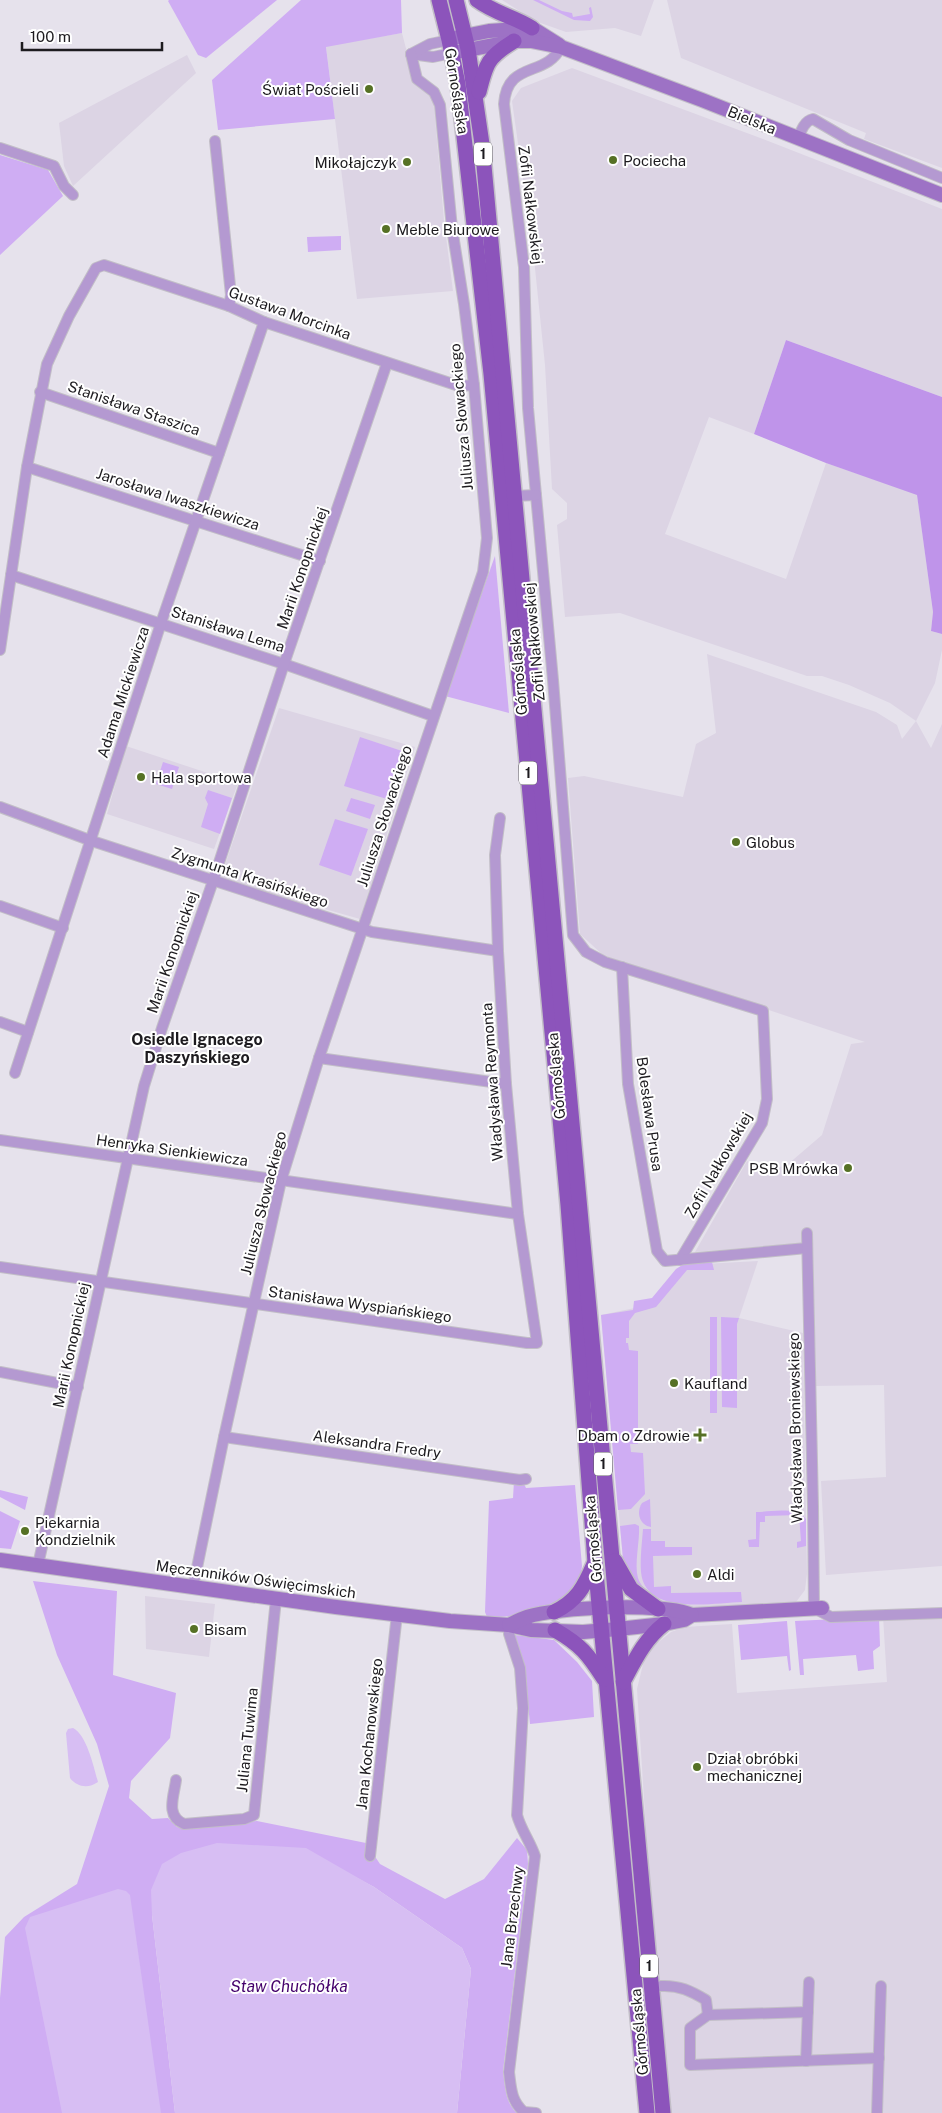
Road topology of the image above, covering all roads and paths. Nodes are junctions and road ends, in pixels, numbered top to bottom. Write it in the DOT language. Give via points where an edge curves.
graph roads {
  1 [pos="439,0"];
  2 [pos="456,0"];
  3 [pos="477,0"];
  4 [pos="532,28"];
  5 [pos="514,41"];
  6 [pos="467,42"];
  7 [pos="451,46"];
  8 [pos="562,47"];
  9 [pos="477,101"];
  10 [pos="798,139"];
  11 [pos="215,140"];
  12 [pos="0,148"];
  13 [pos="942,178"];
  14 [pos="73,195"];
  15 [pos="942,195"];
  16 [pos="229,306"];
  17 [pos="264,322"];
  18 [pos="387,362"];
  19 [pos="474,385"];
  20 [pos="40,392"];
  21 [pos="219,453"];
  22 [pos="27,467"];
  23 [pos="536,494"];
  24 [pos="514,496"];
  25 [pos="196,521"];
  26 [pos="320,561"];
  27 [pos="11,575"];
  28 [pos="3,609"];
  29 [pos="161,623"];
  30 [pos="0,650"];
  31 [pos="284,664"];
  32 [pos="433,716"];
  33 [pos="0,807"];
  34 [pos="500,818"];
  35 [pos="92,841"];
  36 [pos="213,881"];
  37 [pos="0,906"];
  38 [pos="63,928"];
  39 [pos="364,930"];
  40 [pos="498,951"];
  41 [pos="622,967"];
  42 [pos="0,1022"];
  43 [pos="28,1032"];
  44 [pos="319,1058"];
  45 [pos="15,1073"];
  46 [pos="506,1084"];
  47 [pos="0,1140"];
  48 [pos="127,1159"];
  49 [pos="281,1181"];
  50 [pos="518,1214"];
  51 [pos="807,1233"];
  52 [pos="807,1248"];
  53 [pos="680,1260"];
  54 [pos="0,1267"];
  55 [pos="101,1281"];
  56 [pos="253,1304"];
  57 [pos="537,1343"];
  58 [pos="0,1372"];
  59 [pos="78,1387"];
  60 [pos="224,1437"];
  61 [pos="526,1479"];
  62 [pos="611,1552"];
  63 [pos="0,1560"];
  64 [pos="595,1562"];
  65 [pos="38,1566"];
  66 [pos="193,1587"];
  67 [pos="276,1599"];
  68 [pos="616,1607"];
  69 [pos="599,1608"];
  70 [pos="818,1608"];
  71 [pos="658,1609"];
  72 [pos="554,1612"];
  73 [pos="942,1613"];
  74 [pos="397,1614"];
  75 [pos="692,1615"];
  76 [pos="509,1624"];
  77 [pos="664,1624"];
  78 [pos="618,1629"];
  79 [pos="554,1630"];
  80 [pos="601,1630"];
  81 [pos="623,1682"];
  82 [pos="606,1683"];
  83 [pos="176,1780"];
  84 [pos="370,1856"];
  85 [pos="809,1982"];
  86 [pos="661,1986"];
  87 [pos="881,1986"];
  88 [pos="808,2012"];
  89 [pos="708,2015"];
  90 [pos="879,2058"];
  91 [pos="806,2061"];
  92 [pos="536,2113"];
  93 [pos="647,2113"];
  94 [pos="663,2113"];
  95 [pos="877,2113"];
  1 -- 7 [label="main road, 1"];
  2 -- 6 [label="main road, 1"];
  3 -- 4 [label="main road" via="492,11"];
  4 -- 6 [label="main road, Bielska"];
  4 -- 8 [label="main road, Bielska"];
  5 -- 6 [label="main road, Bielska"];
  5 -- 8 [label="main road, Bielska"];
  5 -- 9 [label="main road" via="486,65"];
  6 -- 7 [label="main road, Bielska"];
  6 -- 9 [label="main road, Górnośląska / 1"];
  7 -- 19 [label="street, Juliusza Słowackiego" via="430,44 411,54 417,79 434,92 440,105 452,228"];
  7 -- 64 [label="main road, Górnośląska / 1" via="462,115 491,374 569,1215"];
  8 -- 10 [label="main road, Bielska"];
  8 -- 23 [label="street, Zofii Nałkowskiej" via="553,60 514,78 505,93 504,104 524,267 528,408"];
  9 -- 24 [label="main road, Górnośląska / 1"];
  10 -- 13 [label="street" via="804,124 814,120 849,140"];
  10 -- 15 [label="main road, Bielska"];
  11 -- 16 [label="street" via="231,295"];
  12 -- 14 [label="street" via="54,166 64,186"];
  16 -- 17 [label="street, Gustawa Morcinka"];
  16 -- 20 [label="street, Gustawa Morcinka" via="104,266 96,268 57,340"];
  17 -- 18 [label="street, Gustawa Morcinka"];
  17 -- 21 [label="street, Adama Mickiewicza"];
  18 -- 19 [label="street, Gustawa Morcinka" via="459,386"];
  18 -- 26 [label="street, Marii Konopnickiej"];
  19 -- 32 [label="street, Juliusza Słowackiego" via="486,551 483,572"];
  20 -- 21 [label="street, Stanisława Staszica"];
  20 -- 22 [label="street"];
  21 -- 25 [label="street, Adama Mickiewicza"];
  22 -- 25 [label="street, Jarosława Iwaszkiewicza"];
  22 -- 27 [label="street"];
  23 -- 24 [label="street"];
  23 -- 41 [label="street, Zofii Nałkowskiej" via="573,935 586,952"];
  24 -- 62 [label="main road, Górnośląska / 1"];
  25 -- 26 [label="street, Jarosława Iwaszkiewicza"];
  25 -- 29 [label="street, Adama Mickiewicza"];
  26 -- 31 [label="street, Marii Konopnickiej"];
  27 -- 28 [label="street"];
  27 -- 29 [label="street, Stanisława Lema"];
  28 -- 30 [label="street"];
  29 -- 31 [label="street, Stanisława Lema"];
  29 -- 35 [label="street, Adama Mickiewicza"];
  31 -- 32 [label="street, Stanisława Lema"];
  31 -- 36 [label="street, Marii Konopnickiej"];
  32 -- 39 [label="street, Juliusza Słowackiego"];
  33 -- 35 [label="street, Zygmunta Krasińskiego"];
  34 -- 40 [label="street, Władysława Reymonta" via="495,855"];
  35 -- 36 [label="street, Zygmunta Krasińskiego"];
  35 -- 38 [label="street, Adama Mickiewicza"];
  36 -- 39 [label="street, Zygmunta Krasińskiego"];
  36 -- 48 [label="street, Marii Konopnickiej" via="156,1045"];
  37 -- 38 [label="street"];
  38 -- 43 [label="street, Adama Mickiewicza"];
  39 -- 40 [label="street, Zygmunta Krasińskiego"];
  39 -- 44 [label="street, Juliusza Słowackiego"];
  40 -- 46 [label="street, Władysława Reymonta"];
  41 -- 53 [label="street, Bolesława Prusa" via="628,1084 657,1251 665,1261"];
  41 -- 53 [label="street, Zofii Nałkowskiej" via="763,1011 767,1099 762,1123"];
  42 -- 43 [label="street"];
  43 -- 45 [label="street, Adama Mickiewicza"];
  44 -- 46 [label="street"];
  44 -- 49 [label="street, Juliusza Słowackiego"];
  46 -- 50 [label="street, Władysława Reymonta"];
  47 -- 48 [label="street, Henryka Sienkiewicza"];
  48 -- 49 [label="street, Henryka Sienkiewicza"];
  48 -- 55 [label="street, Marii Konopnickiej"];
  49 -- 50 [label="street, Henryka Sienkiewicza"];
  49 -- 56 [label="street, Juliusza Słowackiego"];
  50 -- 57 [label="street, Władysława Reymonta"];
  51 -- 52 [label="street, Władysława Broniewskiego"];
  52 -- 53 [label="street"];
  52 -- 70 [label="street, Władysława Broniewskiego"];
  54 -- 55 [label="street, Stanisława Wyspiańskiego"];
  55 -- 56 [label="street, Stanisława Wyspiańskiego"];
  55 -- 59 [label="street, Marii Konopnickiej"];
  56 -- 57 [label="street, Stanisława Wyspiańskiego"];
  56 -- 60 [label="street, Juliusza Słowackiego"];
  58 -- 59 [label="street"];
  59 -- 65 [label="street, Marii Konopnickiej"];
  60 -- 61 [label="street, Aleksandra Fredry"];
  60 -- 66 [label="street, Juliusza Słowackiego"];
  62 -- 68 [label="main road, Górnośląska / 1"];
  62 -- 71 [label="main road" via="631,1589"];
  63 -- 65 [label="main road, Męczenników Oświęcimskich"];
  64 -- 69 [label="main road, Górnośląska / 1"];
  64 -- 72 [label="main road" via="578,1595"];
  65 -- 66 [label="main road, Męczenników Oświęcimskich"];
  66 -- 67 [label="main road, Męczenników Oświęcimskich"];
  67 -- 74 [label="main road, Męczenników Oświęcimskich"];
  67 -- 83 [label="street, Juliana Tuwima" via="254,1815 184,1824 172,1813"];
  68 -- 69 [label="main road, Męczenników Oświęcimskich"];
  68 -- 71 [label="main road, Męczenników Oświęcimskich"];
  68 -- 78 [label="main road, Górnośląska / 1"];
  69 -- 72 [label="main road, Męczenników Oświęcimskich"];
  69 -- 80 [label="main road, Górnośląska / 1"];
  70 -- 73 [label="street" via="831,1617"];
  70 -- 75 [label="main road, Męczenników Oświęcimskich"];
  71 -- 75 [label="main road, Męczenników Oświęcimskich"];
  72 -- 76 [label="main road, Męczenników Oświęcimskich"];
  74 -- 76 [label="main road, Męczenników Oświęcimskich"];
  74 -- 84 [label="street, Jana Kochanowskiego"];
  75 -- 77 [label="main road, Męczenników Oświęcimskich"];
  76 -- 79 [label="main road, Męczenników Oświęcimskich" via="531,1630"];
  76 -- 92 [label="street, Jana Brzechwy" via="520,1668 522,1708 518,1815 535,1856 509,2072 516,2105 524,2112"];
  77 -- 78 [label="main road, Męczenników Oświęcimskich"];
  77 -- 81 [label="main road" via="640,1650"];
  78 -- 80 [label="main road, Męczenników Oświęcimskich"];
  78 -- 81 [label="main road, Górnośląska / 1"];
  79 -- 80 [label="main road, Męczenników Oświęcimskich"];
  79 -- 82 [label="main road" via="573,1640 586,1652"];
  80 -- 82 [label="main road, Górnośląska / 1"];
  81 -- 94 [label="main road, Górnośląska / 1"];
  82 -- 93 [label="main road, Górnośląska / 1"];
  85 -- 88 [label="street"];
  86 -- 89 [label="street" via="673,1985 706,2000"];
  87 -- 90 [label="street"];
  88 -- 89 [label="street"];
  88 -- 91 [label="street"];
  89 -- 91 [label="street" via="690,2028 690,2065"];
  90 -- 91 [label="street"];
  90 -- 95 [label="street"];
}
